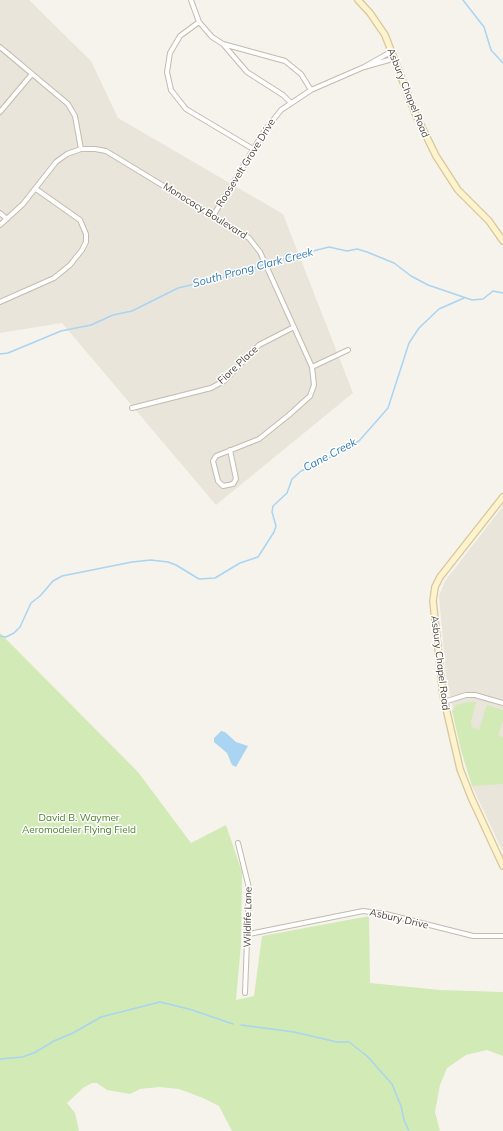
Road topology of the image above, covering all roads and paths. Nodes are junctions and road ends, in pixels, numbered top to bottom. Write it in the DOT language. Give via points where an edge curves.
graph roads {
  1 [pos="191,0"];
  2 [pos="358,0"];
  3 [pos="199,22"];
  4 [pos="222,44"];
  5 [pos="0,47"];
  6 [pos="393,55"];
  7 [pos="32,74"];
  8 [pos="311,90"];
  9 [pos="290,102"];
  10 [pos="0,112"];
  11 [pos="81,148"];
  12 [pos="253,149"];
  13 [pos="36,189"];
  14 [pos="0,213"];
  15 [pos="213,216"];
  16 [pos="7,219"];
  17 [pos="0,226"];
  18 [pos="503,241"];
  19 [pos="0,302"];
  20 [pos="294,327"];
  21 [pos="348,350"];
  22 [pos="312,367"];
  23 [pos="132,408"];
  24 [pos="230,450"];
  25 [pos="503,497"];
  26 [pos="444,702"];
  27 [pos="503,703"];
  28 [pos="238,843"];
  29 [pos="503,866"];
  30 [pos="248,934"];
  31 [pos="503,936"];
  32 [pos="244,993"];
  1 -- 3 [label="street"];
  2 -- 6 [label="main road, Asbury Chapel Road" via="378,24"];
  3 -- 4 [label="street" via="208,34"];
  3 -- 12 [label="street" via="180,36 170,53 167,72 171,90 186,108"];
  4 -- 8 [label="street" via="285,61 301,74"];
  4 -- 9 [label="street" via="247,72"];
  5 -- 7 [label="street"];
  6 -- 8 [label="street, Roosevelt Grove Drive" via="390,60 364,67"];
  6 -- 18 [label="main road, Asbury Chapel Road" via="415,113 436,156 458,190 489,221"];
  7 -- 10 [label="street"];
  7 -- 11 [label="street" via="68,104 75,116"];
  8 -- 9 [label="street, Roosevelt Grove Drive"];
  9 -- 12 [label="street, Roosevelt Grove Drive" via="273,119"];
  11 -- 13 [label="street" via="56,162"];
  11 -- 15 [label="street, Monocacy Boulevard" via="106,151"];
  12 -- 15 [label="street, Roosevelt Grove Drive"];
  13 -- 16 [label="street"];
  13 -- 19 [label="street" via="80,220 86,234 86,242 70,265 54,278"];
  14 -- 16 [label="street"];
  15 -- 20 [label="street, Monocacy Boulevard" via="249,238 257,247"];
  16 -- 17 [label="street"];
  20 -- 22 [label="street, Monocacy Boulevard"];
  20 -- 23 [label="street, Fiore Place" via="259,345 220,384"];
  21 -- 22 [label="street"];
  22 -- 24 [label="street, Monocacy Boulevard" via="314,385 310,396 259,439"];
  24 -- 24 [label="street, Monocacy Boulevard" via="219,454 213,461 218,482 223,486 233,484 236,479"];
  25 -- 26 [label="main road, Asbury Chapel Road" via="440,577 435,587 435,630"];
  26 -- 27 [label="street" via="475,695"];
  26 -- 29 [label="main road, Asbury Chapel Road" via="461,773"];
  28 -- 30 [label="street, Wildlife Lane" via="249,888"];
  30 -- 31 [label="street, Asbury Drive" via="363,911 386,914 462,934 482,937"];
  30 -- 32 [label="street, Wildlife Lane"];
}
